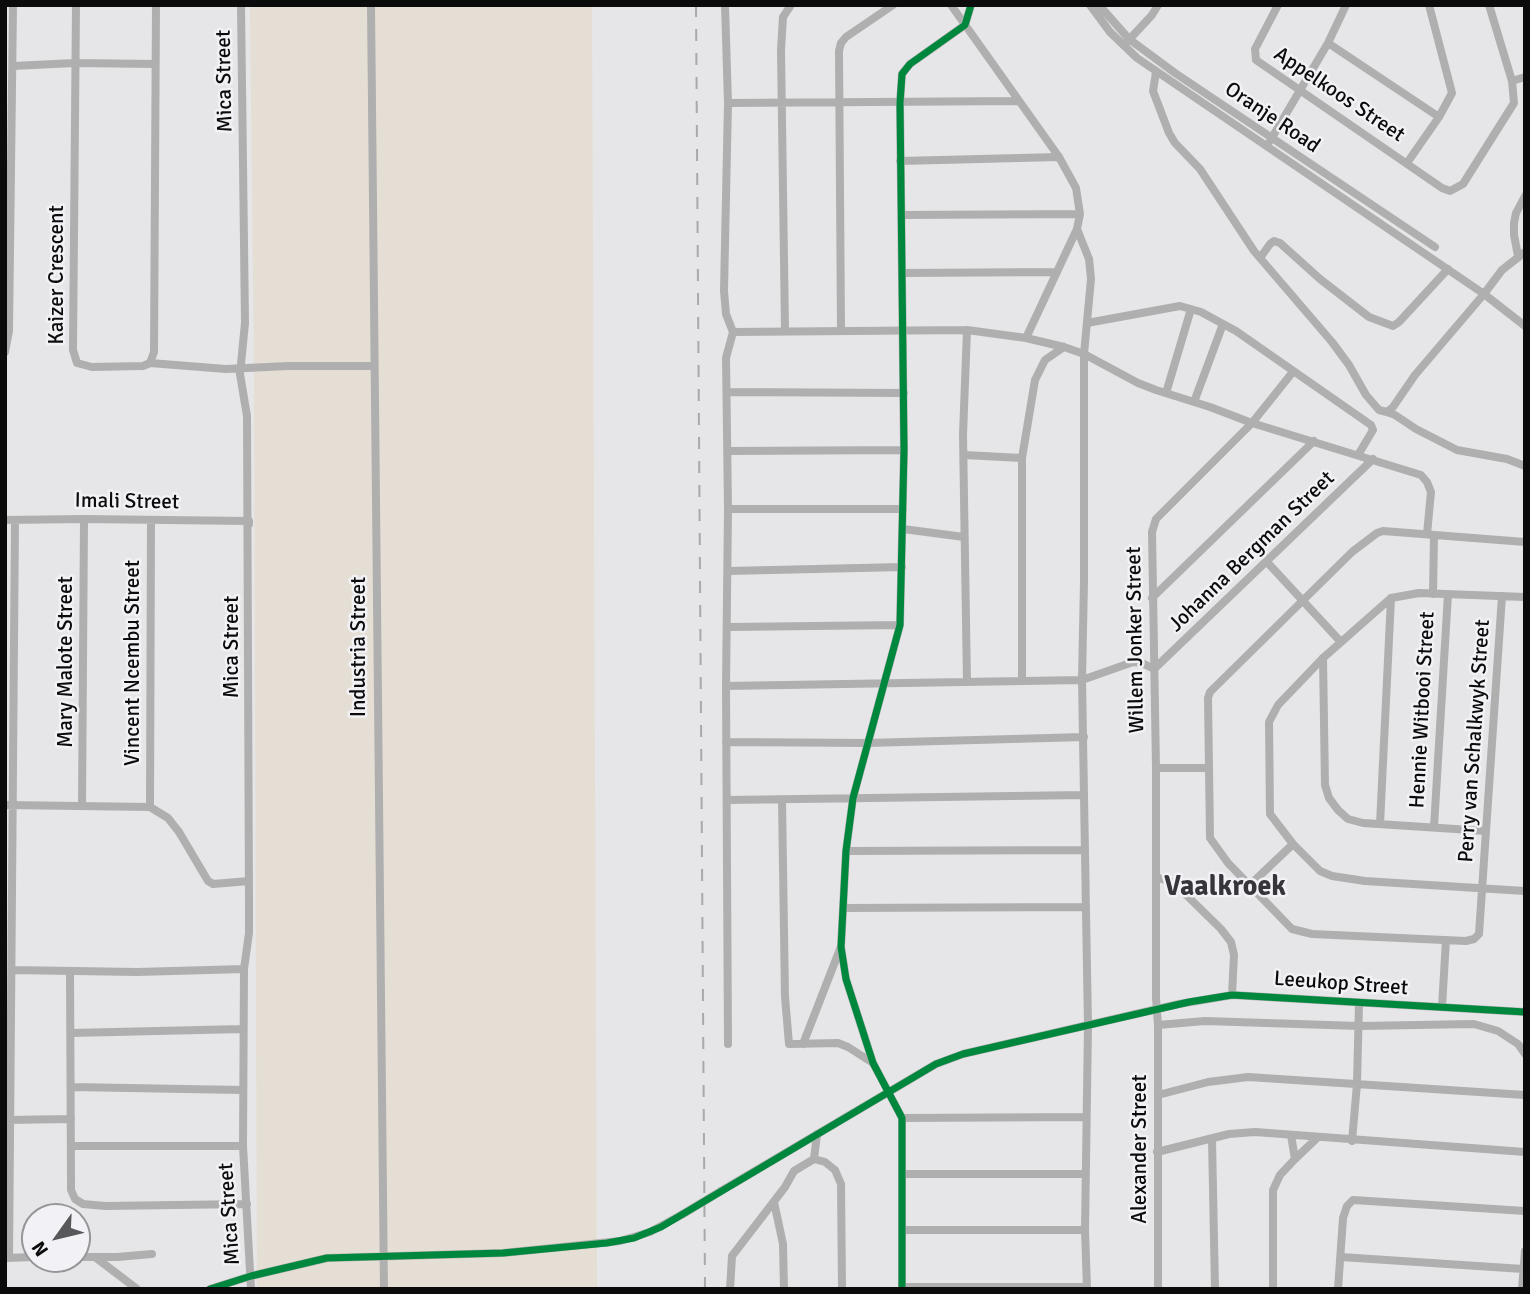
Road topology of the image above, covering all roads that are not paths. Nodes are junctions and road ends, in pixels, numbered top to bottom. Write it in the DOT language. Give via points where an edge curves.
graph roads {
  1 [pos="13,5"];
  2 [pos="76,5"];
  3 [pos="156,5"];
  4 [pos="242,5"];
  5 [pos="371,5"];
  6 [pos="725,5"];
  7 [pos="791,5"];
  8 [pos="893,5"];
  9 [pos="951,5"];
  10 [pos="971,5"];
  11 [pos="1090,5"];
  12 [pos="1099,5"];
  13 [pos="1158,5"];
  14 [pos="1278,5"];
  15 [pos="1346,5"];
  16 [pos="1429,5"];
  17 [pos="1489,5"];
  18 [pos="964,25"];
  19 [pos="1126,43"];
  20 [pos="1328,43"];
  21 [pos="75,63"];
  22 [pos="155,64"];
  23 [pos="13,65"];
  24 [pos="1156,72"];
  25 [pos="1525,77"];
  26 [pos="1511,81"];
  27 [pos="1300,90"];
  28 [pos="1018,101"];
  29 [pos="784,102"];
  30 [pos="840,102"];
  31 [pos="728,103"];
  32 [pos="900,103"];
  33 [pos="1439,117"];
  34 [pos="1268,143"];
  35 [pos="1059,157"];
  36 [pos="900,161"];
  37 [pos="1407,163"];
  38 [pos="1525,196"];
  39 [pos="1080,214"];
  40 [pos="902,215"];
  41 [pos="1077,229"];
  42 [pos="1435,247"];
  43 [pos="1521,254"];
  44 [pos="1260,258"];
  45 [pos="1448,269"];
  46 [pos="1057,272"];
  47 [pos="902,273"];
  48 [pos="1484,294"];
  49 [pos="7,299"];
  50 [pos="1191,309"];
  51 [pos="1087,323"];
  52 [pos="1223,324"];
  53 [pos="1525,326"];
  54 [pos="785,330"];
  55 [pos="841,330"];
  56 [pos="903,330"];
  57 [pos="967,330"];
  58 [pos="733,332"];
  59 [pos="1026,338"];
  60 [pos="1063,347"];
  61 [pos="5,352"];
  62 [pos="1084,354"];
  63 [pos="150,363"];
  64 [pos="374,366"];
  65 [pos="240,368"];
  66 [pos="1293,373"];
  67 [pos="728,392"];
  68 [pos="904,393"];
  69 [pos="1166,393"];
  70 [pos="1194,402"];
  71 [pos="1387,412"];
  72 [pos="1252,423"];
  73 [pos="1314,441"];
  74 [pos="904,450"];
  75 [pos="728,451"];
  76 [pos="964,455"];
  77 [pos="1359,455"];
  78 [pos="1022,458"];
  79 [pos="1373,459"];
  80 [pos="1525,466"];
  81 [pos="728,509"];
  82 [pos="903,509"];
  83 [pos="84,519"];
  84 [pos="5,520"];
  85 [pos="15,520"];
  86 [pos="151,520"];
  87 [pos="248,521"];
  88 [pos="903,529"];
  89 [pos="1430,535"];
  90 [pos="964,537"];
  91 [pos="1525,542"];
  92 [pos="1267,562"];
  93 [pos="902,567"];
  94 [pos="728,571"];
  95 [pos="1433,594"];
  96 [pos="1448,594"];
  97 [pos="1502,596"];
  98 [pos="1525,597"];
  99 [pos="1152,598"];
  100 [pos="1391,598"];
  101 [pos="1303,600"];
  102 [pos="10,609"];
  103 [pos="900,625"];
  104 [pos="728,627"];
  105 [pos="1340,641"];
  106 [pos="1323,658"];
  107 [pos="1154,669"];
  108 [pos="10,676"];
  109 [pos="1082,680"];
  110 [pos="1022,681"];
  111 [pos="967,682"];
  112 [pos="883,684"];
  113 [pos="726,686"];
  114 [pos="1084,737"];
  115 [pos="10,742"];
  116 [pos="726,742"];
  117 [pos="867,743"];
  118 [pos="1156,768"];
  119 [pos="1209,768"];
  120 [pos="1084,795"];
  121 [pos="853,798"];
  122 [pos="727,800"];
  123 [pos="782,800"];
  124 [pos="9,805"];
  125 [pos="82,805"];
  126 [pos="150,807"];
  127 [pos="1380,824"];
  128 [pos="1434,827"];
  129 [pos="1486,831"];
  130 [pos="1293,844"];
  131 [pos="1085,850"];
  132 [pos="846,851"];
  133 [pos="1156,877"];
  134 [pos="249,881"];
  135 [pos="1250,885"];
  136 [pos="1484,889"];
  137 [pos="1525,891"];
  138 [pos="1086,907"];
  139 [pos="844,908"];
  140 [pos="9,925"];
  141 [pos="1446,940"];
  142 [pos="841,947"];
  143 [pos="244,969"];
  144 [pos="12,970"];
  145 [pos="70,972"];
  146 [pos="8,990"];
  147 [pos="1232,995"];
  148 [pos="1359,1003"];
  149 [pos="1442,1007"];
  150 [pos="1156,1010"];
  151 [pos="1525,1012"];
  152 [pos="1158,1025"];
  153 [pos="1088,1026"];
  154 [pos="1359,1026"];
  155 [pos="243,1030"];
  156 [pos="71,1033"];
  157 [pos="727,1044"];
  158 [pos="803,1044"];
  159 [pos="1525,1054"];
  160 [pos="8,1058"];
  161 [pos="873,1063"];
  162 [pos="1357,1084"];
  163 [pos="71,1087"];
  164 [pos="243,1090"];
  165 [pos="889,1092"];
  166 [pos="1158,1095"];
  167 [pos="1525,1095"];
  168 [pos="1086,1116"];
  169 [pos="902,1118"];
  170 [pos="71,1119"];
  171 [pos="8,1120"];
  172 [pos="817,1135"];
  173 [pos="1291,1135"];
  174 [pos="1318,1137"];
  175 [pos="1212,1139"];
  176 [pos="1352,1141"];
  177 [pos="72,1146"];
  178 [pos="243,1146"];
  179 [pos="1157,1152"];
  180 [pos="1525,1153"];
  181 [pos="814,1159"];
  182 [pos="1295,1159"];
  183 [pos="902,1174"];
  184 [pos="1085,1174"];
  185 [pos="774,1202"];
  186 [pos="247,1204"];
  187 [pos="1525,1211"];
  188 [pos="902,1230"];
  189 [pos="1085,1230"];
  190 [pos="1525,1251"];
  191 [pos="152,1254"];
  192 [pos="91,1256"];
  193 [pos="95,1256"];
  194 [pos="383,1257"];
  195 [pos="1341,1257"];
  196 [pos="7,1258"];
  197 [pos="1523,1269"];
  198 [pos="251,1276"];
  199 [pos="902,1288"];
  200 [pos="1087,1288"];
  201 [pos="137,1289"];
  202 [pos="210,1289"];
  203 [pos="251,1289"];
  204 [pos="384,1289"];
  205 [pos="730,1289"];
  206 [pos="784,1289"];
  207 [pos="842,1289"];
  208 [pos="1158,1289"];
  209 [pos="1215,1289"];
  210 [pos="1273,1289"];
  211 [pos="1338,1289"];
  212 [pos="1522,1289"];
  1 -- 23 [label="street"];
  2 -- 21 [label="street, Kaizer Crescent"];
  3 -- 22 [label="street"];
  4 -- 65 [label="street, Mica Street" via="245,272"];
  5 -- 64 [label="street, Industria Street"];
  6 -- 31 [label="street"];
  7 -- 29 [label="street" via="782,22"];
  8 -- 30 [label="street" via="841,43"];
  9 -- 18 [label="street"];
  10 -- 18 [label="street"];
  11 -- 19 [label="street"];
  12 -- 19 [label="street, Oranje Road"];
  13 -- 19 [label="street"];
  14 -- 27 [label="street, Appelkoos Street" via="1258,41 1255,57"];
  15 -- 20 [label="street"];
  16 -- 33 [label="street" via="1453,89"];
  17 -- 26 [label="street"];
  18 -- 28 [label="street"];
  18 -- 32 [label="street" via="904,70"];
  19 -- 24 [label="street"];
  19 -- 34 [label="street, Oranje Road"];
  20 -- 27 [label="street"];
  20 -- 33 [label="street"];
  21 -- 22 [label="street"];
  21 -- 23 [label="street"];
  21 -- 63 [label="street, Kaizer Crescent" via="74,358 85,366 141,367"];
  22 -- 63 [label="street" via="154,352"];
  23 -- 49 [label="street"];
  24 -- 34 [label="street"];
  24 -- 44 [label="street" via="1153,92 1169,133 1200,169"];
  25 -- 26 [label="street"];
  26 -- 37 [label="street, Appelkoos Street" via="1513,109 1463,184 1453,191 1442,188"];
  27 -- 34 [label="street"];
  27 -- 37 [label="street, Appelkoos Street"];
  28 -- 32 [label="street"];
  28 -- 35 [label="street"];
  29 -- 30 [label="street"];
  29 -- 31 [label="street"];
  29 -- 54 [label="street"];
  30 -- 32 [label="street"];
  30 -- 55 [label="street"];
  31 -- 58 [label="street" via="724,291"];
  32 -- 36 [label="street"];
  33 -- 37 [label="street"];
  34 -- 42 [label="street, Oranje Road"];
  34 -- 45 [label="street"];
  35 -- 36 [label="street"];
  35 -- 39 [label="street" via="1076,188"];
  36 -- 40 [label="street"];
  38 -- 43 [label="street" via="1514,223"];
  39 -- 40 [label="street"];
  39 -- 41 [label="street"];
  40 -- 47 [label="street"];
  41 -- 46 [label="street"];
  41 -- 51 [label="street" via="1090,269"];
  43 -- 48 [label="street" via="1505,266"];
  44 -- 45 [label="street" via="1270,244 1280,243 1369,317 1393,326"];
  44 -- 71 [label="street" via="1332,342 1366,395"];
  45 -- 48 [label="street"];
  46 -- 47 [label="street"];
  46 -- 59 [label="street"];
  47 -- 56 [label="street"];
  48 -- 53 [label="street"];
  48 -- 71 [label="street"];
  49 -- 61 [label="street" via="9,339"];
  50 -- 51 [label="street" via="1180,306"];
  50 -- 52 [label="street"];
  50 -- 69 [label="street"];
  51 -- 62 [label="street"];
  52 -- 66 [label="street"];
  52 -- 70 [label="street"];
  54 -- 55 [label="street"];
  54 -- 58 [label="street"];
  55 -- 56 [label="street"];
  56 -- 57 [label="street"];
  56 -- 68 [label="street"];
  57 -- 59 [label="street"];
  57 -- 76 [label="street"];
  58 -- 67 [label="street" via="726,358"];
  59 -- 60 [label="street"];
  60 -- 62 [label="street"];
  60 -- 78 [label="street" via="1045,360 1035,380"];
  62 -- 69 [label="street"];
  62 -- 109 [label="street"];
  63 -- 65 [label="street"];
  64 -- 65 [label="street"];
  64 -- 194 [label="street, Industria Street"];
  65 -- 87 [label="street, Mica Street" via="247,416"];
  66 -- 72 [label="street, Willem Jonker Street"];
  66 -- 77 [label="street" via="1371,425 1373,430"];
  67 -- 68 [label="street"];
  67 -- 75 [label="street"];
  68 -- 74 [label="street"];
  69 -- 70 [label="street"];
  70 -- 72 [label="street"];
  71 -- 80 [label="street" via="1457,450"];
  72 -- 73 [label="street"];
  72 -- 99 [label="street, Willem Jonker Street" via="1154,522"];
  73 -- 77 [label="street"];
  73 -- 99 [label="street"];
  74 -- 75 [label="street"];
  74 -- 82 [label="street"];
  75 -- 81 [label="street"];
  76 -- 78 [label="street"];
  76 -- 90 [label="street"];
  77 -- 79 [label="street"];
  78 -- 110 [label="street"];
  79 -- 89 [label="street" via="1427,482"];
  79 -- 92 [label="street, Johanna Bergman Street"];
  81 -- 82 [label="street"];
  81 -- 94 [label="street"];
  82 -- 88 [label="street"];
  83 -- 85 [label="street, Imali Street"];
  83 -- 86 [label="street, Imali Street"];
  83 -- 125 [label="street, Mary Malote Street"];
  84 -- 85 [label="street, Imali Street"];
  85 -- 102 [label="street"];
  86 -- 87 [label="street, Imali Street"];
  86 -- 126 [label="street, Vincent Ncembu Street"];
  87 -- 134 [label="street, Mica Street"];
  88 -- 90 [label="street"];
  88 -- 93 [label="street"];
  89 -- 91 [label="street, Perry van Schalkwyk Street"];
  89 -- 95 [label="street"];
  89 -- 101 [label="street, Perry van Schalkwyk Street" via="1377,533"];
  90 -- 111 [label="street"];
  92 -- 101 [label="street"];
  92 -- 107 [label="street, Johanna Bergman Street"];
  93 -- 94 [label="street"];
  93 -- 103 [label="street"];
  94 -- 104 [label="street"];
  95 -- 96 [label="street"];
  95 -- 100 [label="street"];
  96 -- 97 [label="street"];
  96 -- 128 [label="street, Hennie Witbooi Street"];
  97 -- 98 [label="street"];
  97 -- 129 [label="street, Perry van Schalkwyk Street"];
  99 -- 107 [label="street, Willem Jonker Street"];
  100 -- 105 [label="street"];
  100 -- 127 [label="street"];
  101 -- 105 [label="street"];
  101 -- 119 [label="street, Perry van Schalkwyk Street" via="1210,692"];
  102 -- 108 [label="street"];
  103 -- 104 [label="street"];
  103 -- 112 [label="street"];
  104 -- 113 [label="street"];
  105 -- 106 [label="street"];
  106 -- 127 [label="street" via="1326,791 1348,819"];
  106 -- 130 [label="street" via="1278,705 1269,722 1269,810"];
  107 -- 109 [label="street" via="1133,662"];
  107 -- 118 [label="street, Willem Jonker Street"];
  108 -- 115 [label="street"];
  109 -- 110 [label="street"];
  109 -- 114 [label="street"];
  110 -- 111 [label="street"];
  111 -- 112 [label="street"];
  112 -- 113 [label="street"];
  112 -- 117 [label="street"];
  113 -- 116 [label="street"];
  114 -- 117 [label="street"];
  114 -- 120 [label="street"];
  115 -- 124 [label="street"];
  116 -- 117 [label="street"];
  116 -- 122 [label="street"];
  117 -- 121 [label="street"];
  118 -- 119 [label="street"];
  118 -- 133 [label="street, Willem Jonker Street"];
  119 -- 135 [label="street, Perry van Schalkwyk Street" via="1210,838"];
  120 -- 121 [label="street"];
  120 -- 131 [label="street"];
  121 -- 123 [label="street"];
  121 -- 132 [label="street"];
  122 -- 123 [label="street"];
  122 -- 157 [label="street"];
  123 -- 158 [label="street" via="789,1044"];
  124 -- 125 [label="street"];
  124 -- 140 [label="street"];
  125 -- 126 [label="street"];
  126 -- 134 [label="street" via="179,832 208,881"];
  127 -- 128 [label="street"];
  128 -- 129 [label="street"];
  129 -- 136 [label="street, Perry van Schalkwyk Street"];
  130 -- 135 [label="street"];
  130 -- 136 [label="street" via="1315,867 1332,876"];
  131 -- 132 [label="street"];
  131 -- 138 [label="street"];
  132 -- 139 [label="street"];
  133 -- 147 [label="street" via="1174,883 1231,942"];
  133 -- 150 [label="street, Willem Jonker Street"];
  134 -- 143 [label="street, Mica Street"];
  135 -- 141 [label="street, Perry van Schalkwyk Street" via="1289,927 1302,933"];
  136 -- 137 [label="street"];
  136 -- 141 [label="street, Perry van Schalkwyk Street" via="1479,934 1470,941"];
  138 -- 139 [label="street"];
  138 -- 153 [label="street"];
  139 -- 142 [label="street"];
  140 -- 144 [label="street"];
  141 -- 149 [label="street"];
  142 -- 158 [label="street"];
  142 -- 161 [label="street" via="851,999"];
  143 -- 145 [label="street"];
  143 -- 155 [label="street, Mica Street"];
  144 -- 145 [label="street"];
  144 -- 146 [label="street"];
  145 -- 156 [label="street"];
  146 -- 160 [label="street"];
  147 -- 148 [label="street, Leeukop Street"];
  147 -- 150 [label="street, Leeukop Street"];
  148 -- 149 [label="street, Leeukop Street"];
  148 -- 154 [label="street"];
  149 -- 151 [label="street, Leeukop Street"];
  150 -- 152 [label="street, Alexander Street"];
  150 -- 153 [label="street, Leeukop Street"];
  152 -- 154 [label="street" via="1205,1021"];
  152 -- 166 [label="street, Alexander Street"];
  153 -- 165 [label="street, Leeukop Street" via="949,1058"];
  153 -- 168 [label="street"];
  154 -- 159 [label="street" via="1474,1024 1499,1031"];
  154 -- 162 [label="street"];
  155 -- 156 [label="street"];
  155 -- 164 [label="street, Mica Street"];
  156 -- 163 [label="street"];
  158 -- 161 [label="street" via="838,1044"];
  160 -- 171 [label="street"];
  161 -- 165 [label="street"];
  162 -- 166 [label="street" via="1239,1077"];
  162 -- 167 [label="street"];
  162 -- 176 [label="street"];
  163 -- 164 [label="street"];
  163 -- 170 [label="street"];
  164 -- 178 [label="street, Mica Street"];
  165 -- 169 [label="street"];
  165 -- 172 [label="street, Leeukop Street"];
  166 -- 179 [label="street, Alexander Street"];
  168 -- 169 [label="street"];
  168 -- 184 [label="street"];
  169 -- 183 [label="street"];
  170 -- 171 [label="street"];
  170 -- 177 [label="street"];
  171 -- 196 [label="street"];
  172 -- 181 [label="street"];
  172 -- 194 [label="street, Leeukop Street, bridge" via="650,1232 607,1243 503,1253"];
  173 -- 174 [label="street"];
  173 -- 175 [label="street" via="1242,1133"];
  173 -- 182 [label="street"];
  174 -- 176 [label="street"];
  174 -- 182 [label="street"];
  175 -- 179 [label="street"];
  175 -- 209 [label="street"];
  176 -- 180 [label="street"];
  177 -- 178 [label="street"];
  177 -- 186 [label="street" via="71,1189 75,1199 90,1205"];
  178 -- 186 [label="street, Mica Street"];
  179 -- 208 [label="street, Alexander Street"];
  181 -- 185 [label="street" via="794,1171"];
  181 -- 207 [label="street" via="835,1170 841,1184"];
  182 -- 210 [label="street" via="1273,1190"];
  183 -- 184 [label="street"];
  183 -- 188 [label="street"];
  184 -- 189 [label="street"];
  185 -- 205 [label="street" via="732,1256"];
  185 -- 206 [label="street" via="783,1244"];
  186 -- 198 [label="street, Mica Street"];
  187 -- 195 [label="street" via="1356,1199 1345,1210"];
  188 -- 189 [label="street"];
  188 -- 199 [label="street"];
  189 -- 200 [label="street"];
  190 -- 197 [label="street"];
  191 -- 193 [label="street"];
  192 -- 193 [label="street"];
  193 -- 201 [label="street"];
  194 -- 198 [label="street, Leeukop Street" via="327,1258"];
  194 -- 204 [label="street, Industria Street"];
  195 -- 197 [label="street"];
  195 -- 211 [label="street"];
  197 -- 212 [label="street"];
  198 -- 202 [label="street, Leeukop Street"];
  198 -- 203 [label="street, Mica Street"];
  199 -- 200 [label="street"];
}
